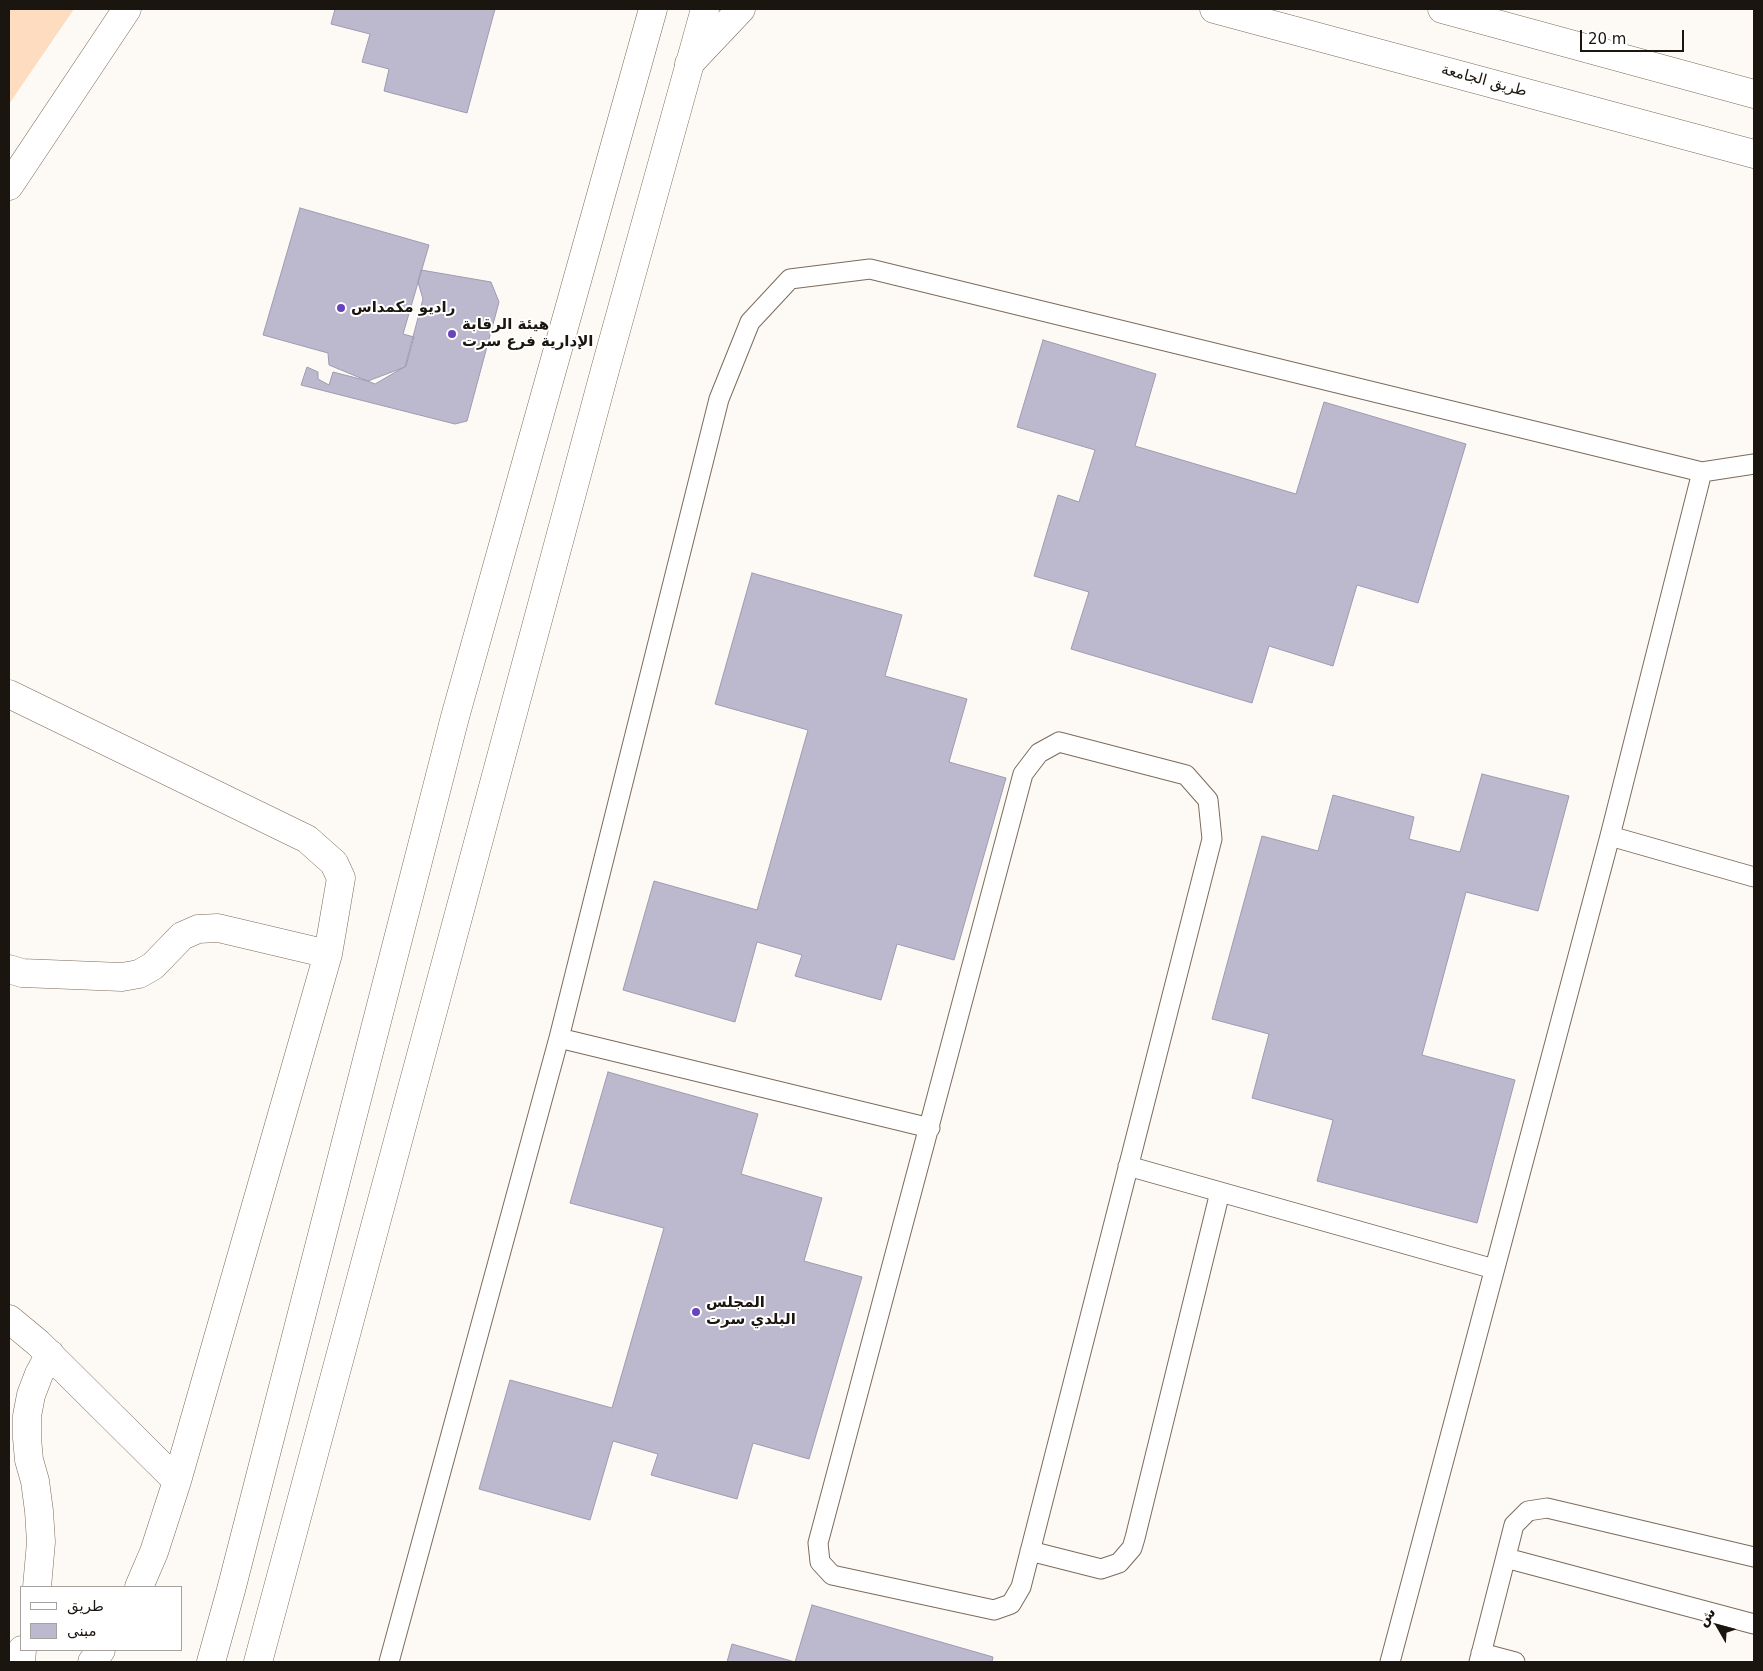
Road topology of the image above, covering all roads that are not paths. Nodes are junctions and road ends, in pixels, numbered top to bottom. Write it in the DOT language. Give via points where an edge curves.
graph roads {
  1 [pos="127,9"];
  2 [pos="653,9"];
  3 [pos="705,9"];
  4 [pos="742,9"];
  5 [pos="1214,9"];
  6 [pos="1442,9"];
  7 [pos="1271,16"];
  8 [pos="689,64"];
  9 [pos="1754,94"];
  10 [pos="1754,154"];
  11 [pos="9,186"];
  12 [pos="1754,464"];
  13 [pos="1702,472"];
  14 [pos="9,694"];
  15 [pos="1610,836"];
  16 [pos="1754,877"];
  17 [pos="328,954"];
  18 [pos="13,976"];
  19 [pos="559,1038"];
  20 [pos="930,1128"];
  21 [pos="1128,1166"];
  22 [pos="1220,1192"];
  23 [pos="1494,1269"];
  24 [pos="9,1319"];
  25 [pos="50,1354"];
  26 [pos="177,1481"];
  27 [pos="1030,1551"];
  28 [pos="1754,1557"];
  29 [pos="1506,1558"];
  30 [pos="36,1586"];
  31 [pos="139,1586"];
  32 [pos="1754,1624"];
  33 [pos="100,1651"];
  34 [pos="1480,1658"];
  35 [pos="92,1662"];
  36 [pos="211,1662"];
  37 [pos="258,1662"];
  38 [pos="389,1662"];
  39 [pos="1390,1662"];
  40 [pos="1515,1662"];
  1 -- 11 [label="main road"];
  2 -- 36 [label="main road" via="455,717"];
  3 -- 8 [label="main road"];
  4 -- 8 [label="main road"];
  5 -- 7 [label="main road, طريق الجامعة"];
  6 -- 9 [label="main road"];
  7 -- 10 [label="main road, طريق الجامعة"];
  8 -- 37 [label="main road"];
  12 -- 13 [label="lane"];
  13 -- 15 [label="lane"];
  13 -- 19 [label="lane" via="870,269 790,279 750,322 719,399"];
  14 -- 17 [label="main road" via="307,839 321,850 334,863 341,878"];
  15 -- 16 [label="lane"];
  15 -- 23 [label="lane"];
  17 -- 18 [label="main road" via="218,928 198,929 182,936 154,966 139,974 122,977"];
  17 -- 26 [label="main road"];
  19 -- 20 [label="lane"];
  19 -- 38 [label="lane"];
  20 -- 21 [label="lane" via="1023,774 1039,753 1059,742 1186,775 1208,800 1212,839"];
  20 -- 27 [label="lane" via="818,1543 820,1562 832,1575 994,1610 1011,1604 1021,1588"];
  21 -- 22 [label="lane"];
  21 -- 27 [label="lane"];
  22 -- 23 [label="lane"];
  22 -- 27 [label="lane" via="1132,1548 1120,1563 1101,1570"];
  23 -- 39 [label="lane"];
  24 -- 25 [label="main road"];
  25 -- 26 [label="main road"];
  25 -- 30 [label="main road" via="39,1374 27,1416 29,1460 39,1511"];
  26 -- 31 [label="main road"];
  28 -- 29 [label="lane" via="1547,1508 1528,1511 1520,1517 1514,1525"];
  29 -- 32 [label="lane"];
  29 -- 34 [label="lane"];
  33 -- 35 [label="main road"];
  34 -- 40 [label="lane"];
}
